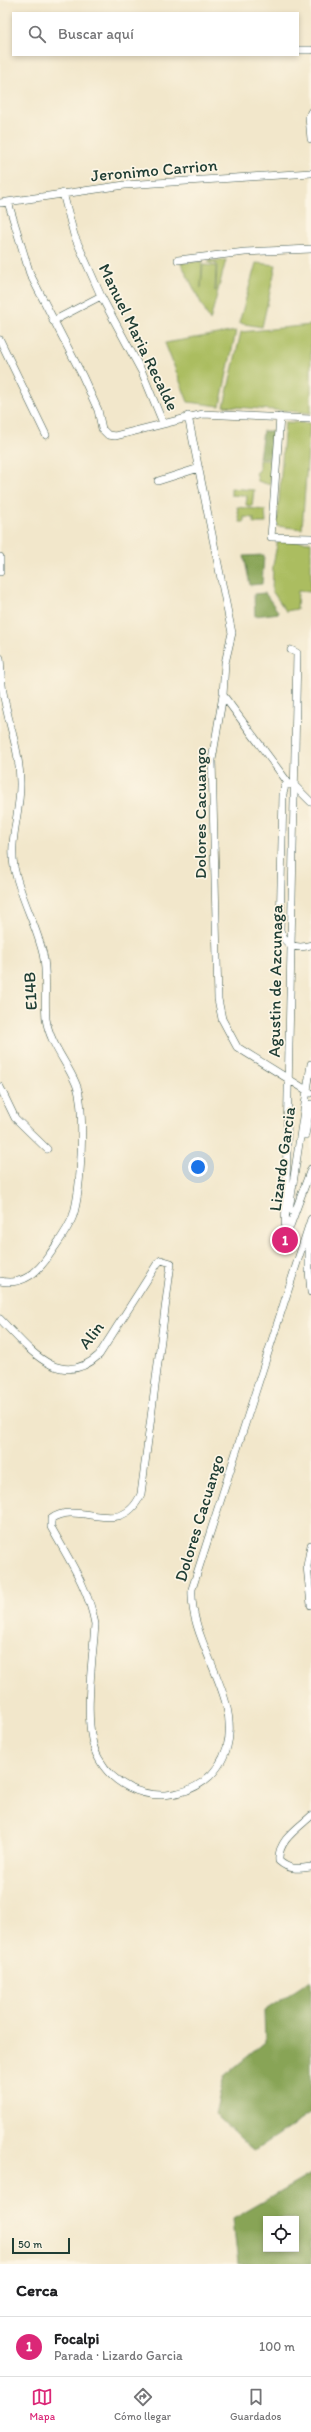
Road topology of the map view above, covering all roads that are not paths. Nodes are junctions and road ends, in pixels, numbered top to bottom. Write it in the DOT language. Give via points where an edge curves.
graph roads {
  1 [pos="299,50"];
  2 [pos="311,50"];
  3 [pos="311,112"];
  4 [pos="311,139"];
  5 [pos="311,173"];
  6 [pos="63,194"];
  7 [pos="4,202"];
  8 [pos="311,249"];
  9 [pos="178,260"];
  10 [pos="101,296"];
  11 [pos="53,321"];
  12 [pos="0,340"];
  13 [pos="188,416"];
  14 [pos="280,417"];
  15 [pos="311,419"];
  16 [pos="163,423"];
  17 [pos="46,435"];
  18 [pos="199,468"];
  19 [pos="158,480"];
  20 [pos="311,538"];
  21 [pos="0,557"];
  22 [pos="0,572"];
  23 [pos="291,650"];
  24 [pos="0,658"];
  25 [pos="223,695"];
  26 [pos="292,784"];
  27 [pos="311,802"];
  28 [pos="291,945"];
  29 [pos="311,945"];
  30 [pos="311,1064"];
  31 [pos="288,1080"];
  32 [pos="0,1087"];
  33 [pos="309,1092"];
  34 [pos="311,1104"];
  35 [pos="47,1149"];
  36 [pos="311,1169"];
  37 [pos="310,1221"];
  38 [pos="285,1240"];
  39 [pos="166,1260"];
  40 [pos="0,1281"];
  41 [pos="311,1292"];
  42 [pos="0,1319"];
  43 [pos="311,1545"];
  44 [pos="310,1587"];
  45 [pos="311,1605"];
  46 [pos="311,1816"];
  47 [pos="311,1867"];
  1 -- 2 [label="street"];
  3 -- 4 [label="street"];
  5 -- 6 [label="street, Jeronimo Carrion" via="125,185"];
  6 -- 7 [label="street, Jeronimo Carrion"];
  6 -- 10 [label="street, Manuel Maria Recalde" via="74,235"];
  7 -- 11 [label="street" via="30,274"];
  8 -- 9 [label="street" via="245,252"];
  10 -- 11 [label="street"];
  10 -- 16 [label="street, Manuel Maria Recalde" via="142,372"];
  11 -- 16 [label="street" via="88,388 104,432 115,436"];
  12 -- 17 [label="street"];
  13 -- 14 [label="street, Manuel Maria Recalde" via="202,414"];
  13 -- 16 [label="street, Manuel Maria Recalde"];
  13 -- 18 [label="street, Dolores Cacuango"];
  14 -- 15 [label="street, Manuel Maria Recalde"];
  14 -- 20 [label="street" via="271,536"];
  18 -- 19 [label="street"];
  18 -- 25 [label="street, Dolores Cacuango" via="232,633 225,663"];
  21 -- 22 [label="street"];
  23 -- 26 [label="street, Agustin de Azcunaga" via="297,653"];
  24 -- 40 [label="street, E14B" via="3,692 18,754 20,799 12,851 15,868 19,888 43,954 47,995 46,1019 53,1042 76,1083 81,1114 80,1180 72,1217 41,1267 27,1278 10,1283"];
  25 -- 26 [label="street"];
  25 -- 31 [label="street, Dolores Cacuango" via="212,760 218,998 222,1019 237,1047"];
  26 -- 27 [label="street"];
  26 -- 28 [label="street, Agustin de Azcunaga"];
  26 -- 28 [label="street" via="285,786 282,794 280,930 285,941"];
  28 -- 29 [label="street"];
  28 -- 31 [label="street, Agustin de Azcunaga"];
  30 -- 33 [label="street, Lizardo Garcia"];
  31 -- 33 [label="street, Dolores Cacuango"];
  31 -- 38 [label="street, Agustin de Azcunaga"];
  32 -- 35 [label="street" via="15,1118"];
  33 -- 38 [label="street, Lizardo Garcia"];
  34 -- 38 [label="street, Lizardo Garcia"];
  36 -- 38 [label="street"];
  37 -- 39 [label="street, Dolores Cacuango" via="192,1589 193,1615 230,1723 227,1745 222,1760 210,1775 194,1787 177,1794 148,1796 128,1789 112,1777 98,1759 91,1739 89,1718 95,1624 93,1611 82,1584 51,1527 51,1519 62,1514 113,1517 130,1511 141,1494 171,1267"];
  37 -- 41 [label="street"];
  39 -- 42 [label="street, Alin" via="161,1260 157,1264 98,1355 74,1370 59,1368 40,1359"];
  43 -- 44 [label="street" via="307,1566"];
  44 -- 45 [label="street"];
  46 -- 47 [label="street" via="282,1844 278,1852 279,1861 285,1867"];
}
